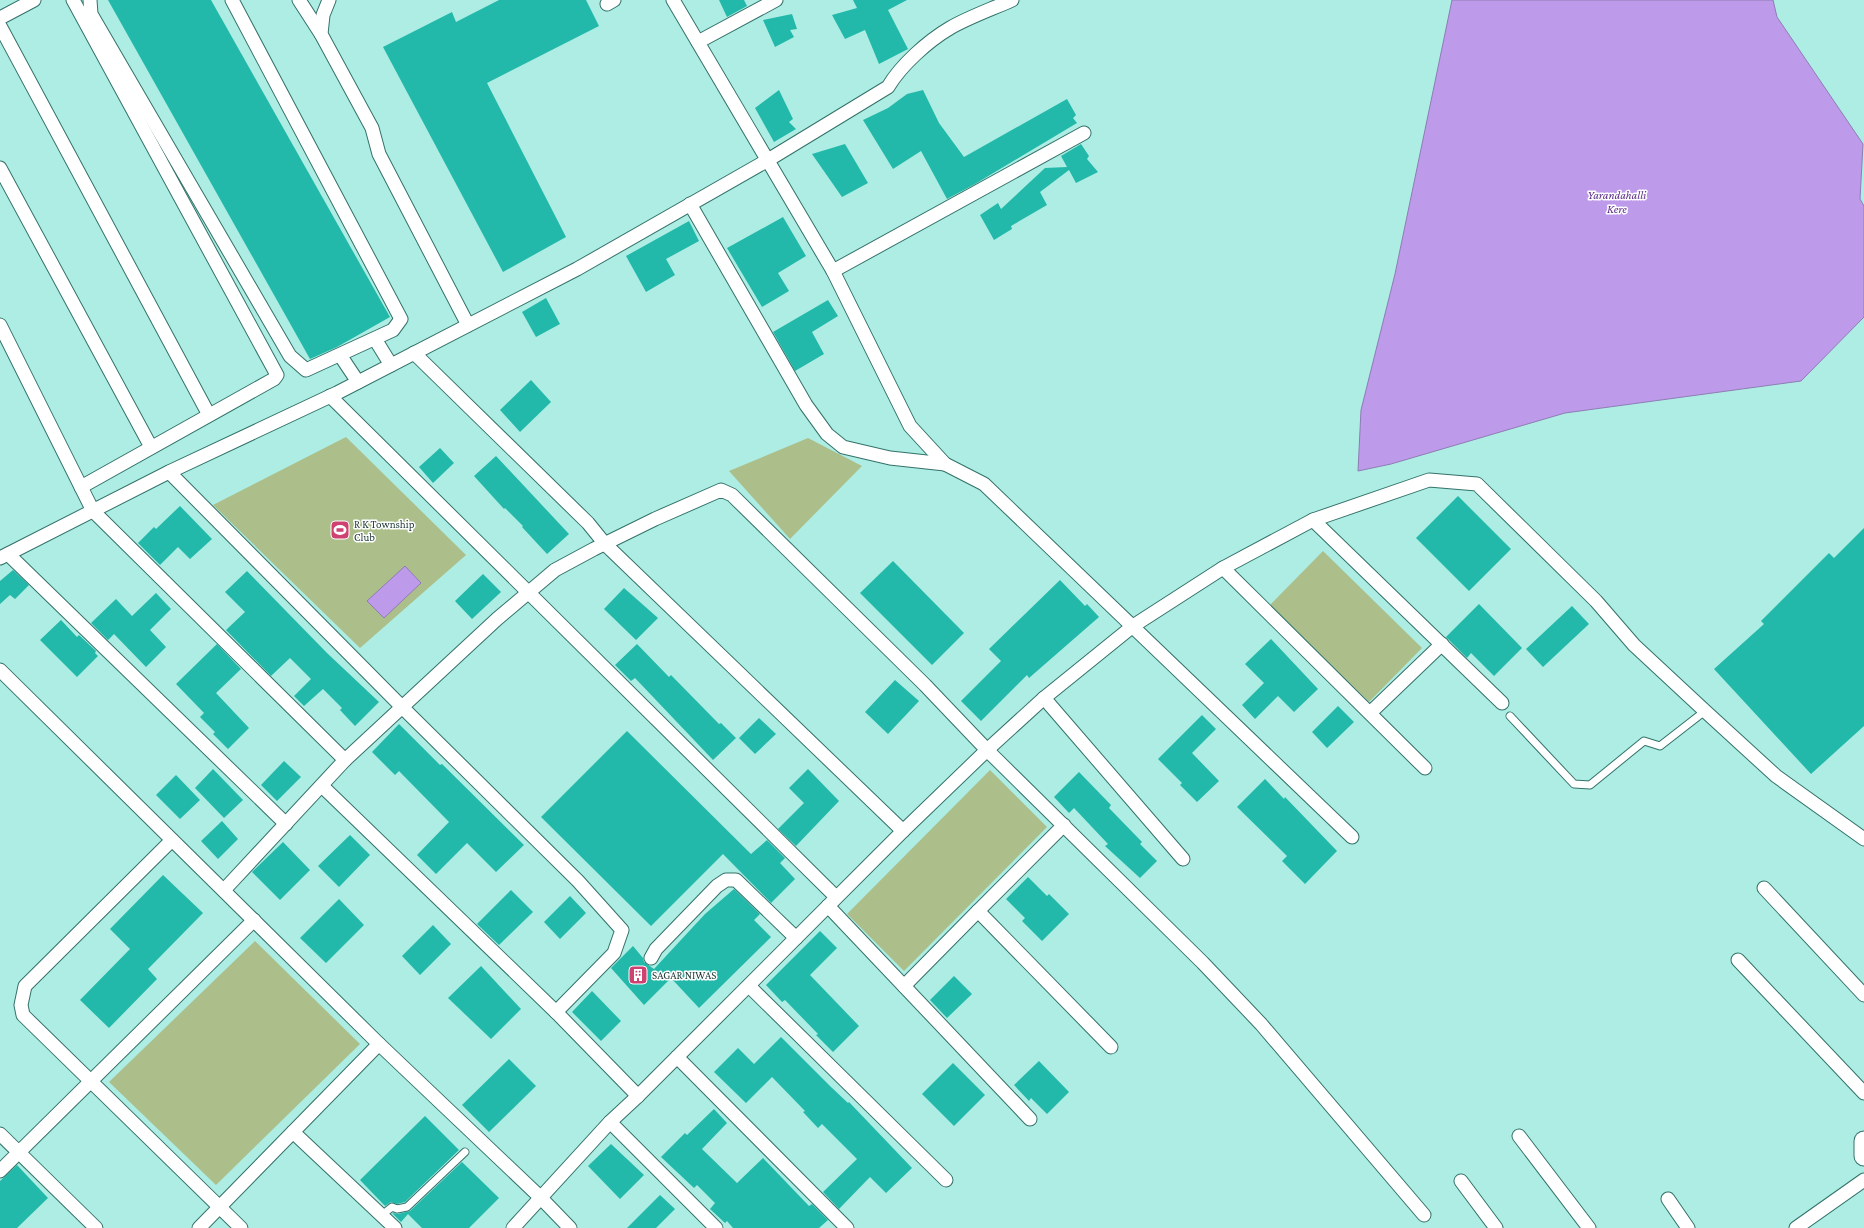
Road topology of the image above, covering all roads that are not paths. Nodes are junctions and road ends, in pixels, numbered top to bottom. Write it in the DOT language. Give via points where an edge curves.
graph roads {
  1 [pos="34,0"];
  2 [pos="73,0"];
  3 [pos="90,0"];
  4 [pos="232,0"];
  5 [pos="299,0"];
  6 [pos="329,0"];
  7 [pos="673,0"];
  8 [pos="776,0"];
  9 [pos="1012,0"];
  10 [pos="0,18"];
  11 [pos="0,26"];
  12 [pos="321,34"];
  13 [pos="698,42"];
  14 [pos="1084,133"];
  15 [pos="768,160"];
  16 [pos="0,168"];
  17 [pos="690,204"];
  18 [pos="834,271"];
  19 [pos="0,325"];
  20 [pos="468,325"];
  21 [pos="375,339"];
  22 [pos="414,353"];
  23 [pos="340,355"];
  24 [pos="391,365"];
  25 [pos="358,382"];
  26 [pos="330,396"];
  27 [pos="209,415"];
  28 [pos="151,447"];
  29 [pos="946,464"];
  30 [pos="169,472"];
  31 [pos="81,487"];
  32 [pos="93,511"];
  33 [pos="1313,520"];
  34 [pos="604,544"];
  35 [pos="4,556"];
  36 [pos="1223,568"];
  37 [pos="528,593"];
  38 [pos="1133,626"];
  39 [pos="1442,644"];
  40 [pos="0,670"];
  41 [pos="1044,698"];
  42 [pos="1502,704"];
  43 [pos="402,707"];
  44 [pos="1705,712"];
  45 [pos="1370,713"];
  46 [pos="1510,716"];
  47 [pos="987,750"];
  48 [pos="345,760"];
  49 [pos="1426,768"];
  50 [pos="322,786"];
  51 [pos="286,824"];
  52 [pos="1064,825"];
  53 [pos="902,830"];
  54 [pos="1352,838"];
  55 [pos="1864,839"];
  56 [pos="172,840"];
  57 [pos="1183,859"];
  58 [pos="1764,888"];
  59 [pos="224,890"];
  60 [pos="832,901"];
  61 [pos="978,911"];
  62 [pos="254,920"];
  63 [pos="796,938"];
  64 [pos="651,958"];
  65 [pos="1738,960"];
  66 [pos="749,986"];
  67 [pos="904,986"];
  68 [pos="1864,995"];
  69 [pos="556,1012"];
  70 [pos="379,1044"];
  71 [pos="1110,1047"];
  72 [pos="676,1057"];
  73 [pos="91,1081"];
  74 [pos="1864,1093"];
  75 [pos="638,1096"];
  76 [pos="1030,1119"];
  77 [pos="610,1122"];
  78 [pos="293,1132"];
  79 [pos="0,1134"];
  80 [pos="1519,1136"];
  81 [pos="1864,1141"];
  82 [pos="19,1152"];
  83 [pos="465,1152"];
  84 [pos="1864,1156"];
  85 [pos="0,1171"];
  86 [pos="946,1180"];
  87 [pos="1864,1180"];
  88 [pos="1461,1181"];
  89 [pos="540,1197"];
  90 [pos="1668,1199"];
  91 [pos="220,1207"];
  92 [pos="382,1215"];
  93 [pos="1424,1215"];
  94 [pos="96,1228"];
  95 [pos="199,1228"];
  96 [pos="241,1228"];
  97 [pos="395,1228"];
  98 [pos="513,1228"];
  99 [pos="570,1228"];
  100 [pos="716,1228"];
  101 [pos="847,1228"];
  102 [pos="1496,1228"];
  103 [pos="1589,1228"];
  104 [pos="1688,1228"];
  105 [pos="1796,1228"];
  1 -- 10 [label="street"];
  2 -- 27 [label="street" via="277,374 274,379"];
  3 -- 23 [label="street" via="91,14 290,356 306,370"];
  4 -- 21 [label="street" via="401,319 393,330"];
  5 -- 12 [label="street"];
  6 -- 12 [label="street" via="323,15"];
  7 -- 13 [label="street"];
  8 -- 13 [label="street"];
  9 -- 15 [label="street" via="950,28 919,52 896,74 888,87"];
  11 -- 27 [label="street"];
  12 -- 20 [label="street" via="372,128 379,154"];
  13 -- 15 [label="street"];
  14 -- 18 [label="street"];
  15 -- 17 [label="street"];
  15 -- 18 [label="street"];
  16 -- 28 [label="street"];
  17 -- 20 [label="street" via="577,269"];
  17 -- 29 [label="street" via="806,405 827,434 843,447 890,458"];
  18 -- 29 [label="street" via="910,426"];
  19 -- 31 [label="street"];
  20 -- 22 [label="street"];
  21 -- 23 [label="street"];
  21 -- 24 [label="street"];
  22 -- 24 [label="street"];
  22 -- 34 [label="street" via="588,523"];
  23 -- 25 [label="street"];
  24 -- 25 [label="street"];
  25 -- 26 [label="street"];
  26 -- 30 [label="street"];
  26 -- 37 [label="street"];
  27 -- 28 [label="street"];
  28 -- 31 [label="street"];
  29 -- 38 [label="street" via="984,484"];
  30 -- 32 [label="street"];
  30 -- 43 [label="street"];
  31 -- 32 [label="street"];
  32 -- 35 [label="street"];
  32 -- 48 [label="street"];
  33 -- 36 [label="street"];
  33 -- 39 [label="street"];
  33 -- 44 [label="street" via="1429,480 1477,484 1596,601 1634,645"];
  34 -- 37 [label="street" via="555,570"];
  34 -- 47 [label="street" via="721,490 732,495 925,685"];
  34 -- 53 [label="street"];
  35 -- 51 [label="street"];
  36 -- 38 [label="street"];
  36 -- 45 [label="street"];
  37 -- 43 [label="street"];
  37 -- 60 [label="street"];
  38 -- 41 [label="street"];
  38 -- 54 [label="street"];
  39 -- 42 [label="street"];
  39 -- 45 [label="street"];
  40 -- 56 [label="street"];
  41 -- 47 [label="street"];
  41 -- 57 [label="street"];
  43 -- 48 [label="street"];
  43 -- 69 [label="street" via="578,881 622,930 614,953"];
  44 -- 46 [label="lane" via="1660,746 1644,741 1590,785 1574,784"];
  44 -- 55 [label="street" via="1776,776"];
  45 -- 49 [label="street"];
  47 -- 52 [label="street"];
  47 -- 53 [label="street"];
  48 -- 50 [label="street"];
  50 -- 51 [label="street"];
  50 -- 69 [label="street"];
  51 -- 59 [label="street"];
  52 -- 61 [label="street"];
  52 -- 93 [label="street" via="1261,1024"];
  53 -- 60 [label="street"];
  56 -- 59 [label="street"];
  56 -- 73 [label="street" via="25,986 21,1006 24,1015"];
  58 -- 68 [label="street"];
  59 -- 62 [label="street"];
  60 -- 63 [label="street"];
  60 -- 67 [label="street"];
  61 -- 67 [label="street"];
  61 -- 71 [label="street"];
  62 -- 70 [label="street"];
  62 -- 73 [label="street"];
  63 -- 64 [label="street" via="736,880 726,880 716,886 656,949"];
  63 -- 66 [label="street"];
  65 -- 74 [label="street"];
  66 -- 72 [label="street"];
  66 -- 86 [label="street"];
  67 -- 76 [label="street"];
  69 -- 75 [label="street"];
  70 -- 78 [label="street"];
  70 -- 89 [label="street"];
  72 -- 75 [label="street"];
  72 -- 101 [label="street"];
  73 -- 82 [label="street"];
  73 -- 91 [label="street"];
  75 -- 77 [label="street"];
  77 -- 89 [label="street"];
  77 -- 100 [label="street"];
  78 -- 91 [label="street"];
  78 -- 92 [label="street"];
  79 -- 82 [label="street"];
  80 -- 103 [label="street"];
  81 -- 84 [label="street"];
  82 -- 85 [label="street"];
  82 -- 94 [label="street"];
  83 -- 92 [label="lane" via="407,1207 398,1210 392,1207"];
  87 -- 105 [label="street"];
  88 -- 102 [label="street"];
  89 -- 98 [label="street"];
  89 -- 99 [label="street"];
  90 -- 104 [label="street"];
  91 -- 95 [label="street"];
  91 -- 96 [label="street"];
  92 -- 97 [label="street"];
}
